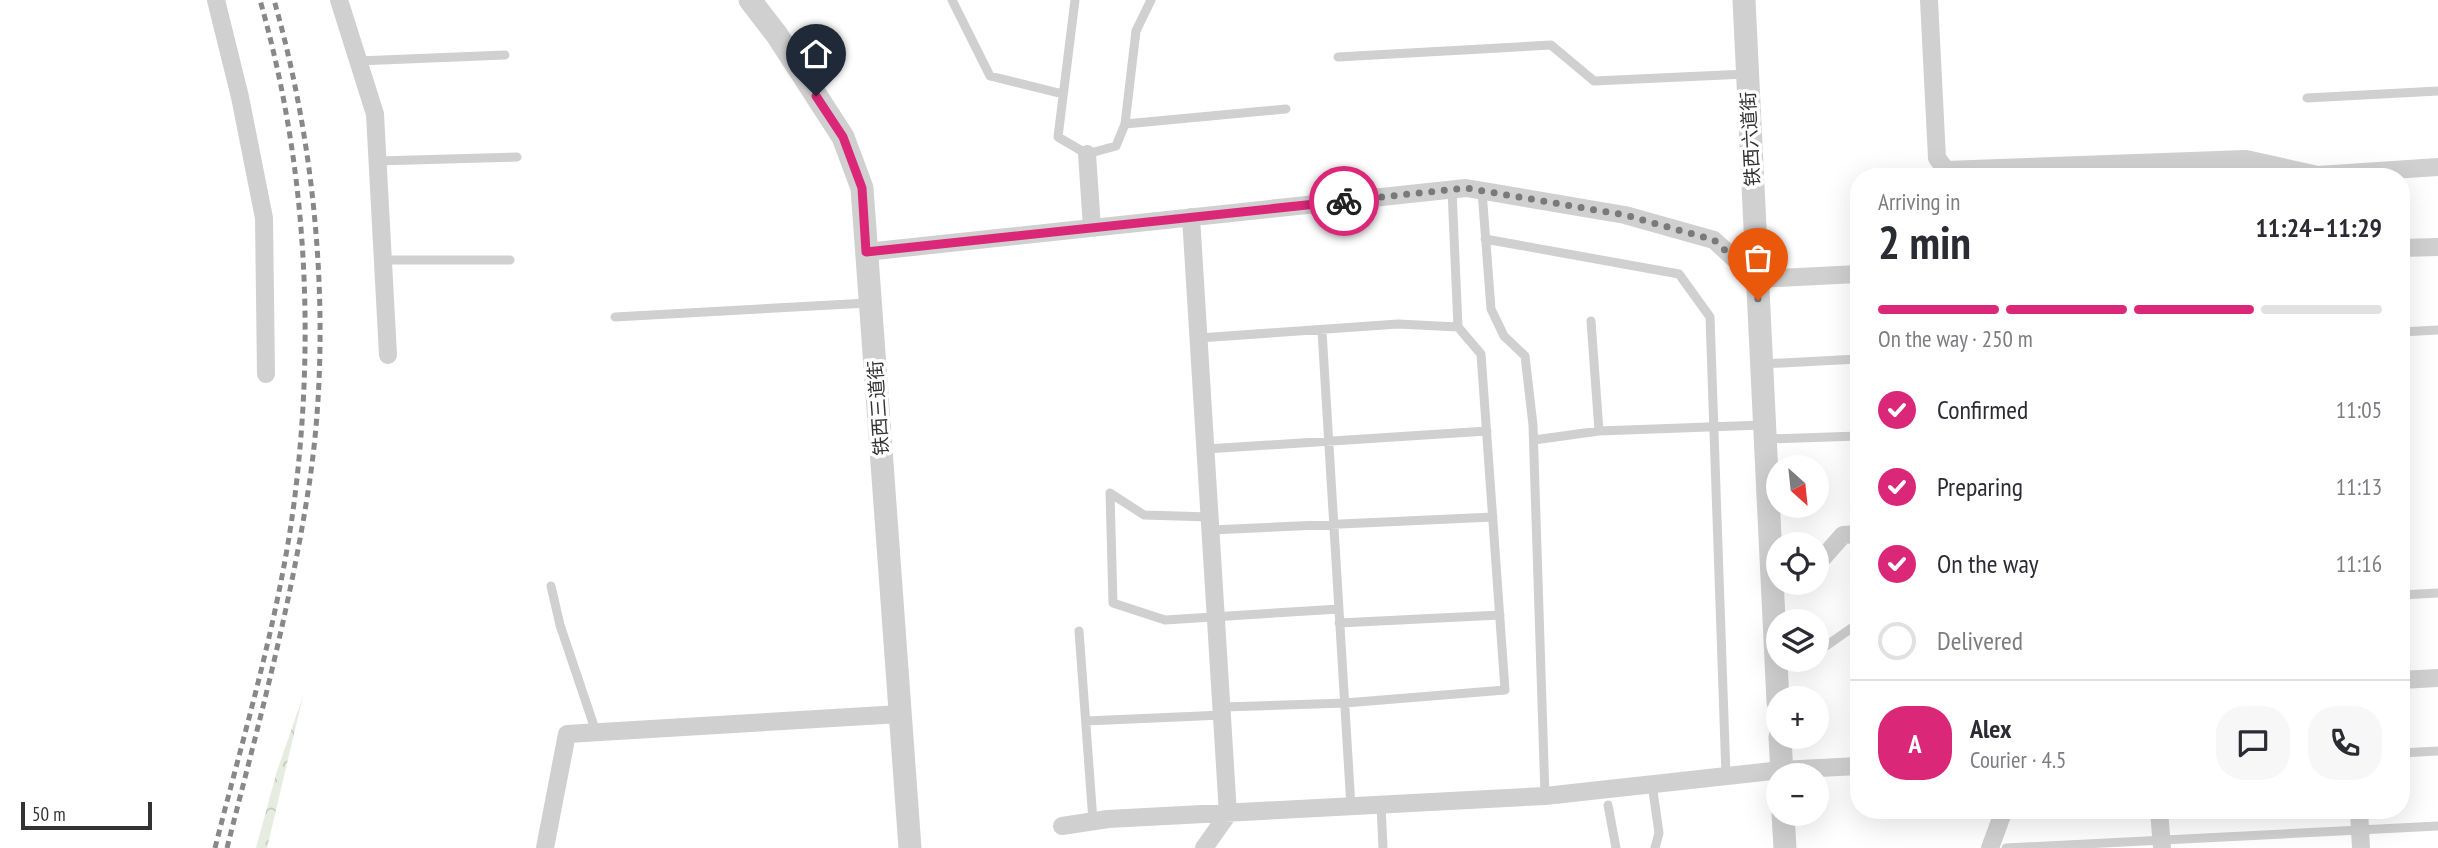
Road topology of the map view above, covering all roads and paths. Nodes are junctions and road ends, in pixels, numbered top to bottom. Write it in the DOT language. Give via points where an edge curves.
graph roads {
  1 [pos="216,0"];
  2 [pos="339,0"];
  3 [pos="750,0"];
  4 [pos="952,0"];
  5 [pos="1075,0"];
  6 [pos="1151,0"];
  7 [pos="1744,0"];
  8 [pos="1929,0"];
  9 [pos="505,55"];
  10 [pos="1338,57"];
  11 [pos="358,61"];
  12 [pos="1747,74"];
  13 [pos="2438,91"];
  14 [pos="1063,94"];
  15 [pos="2307,98"];
  16 [pos="1286,108"];
  17 [pos="1125,124"];
  18 [pos="1087,154"];
  19 [pos="517,157"];
  20 [pos="377,161"];
  21 [pos="2438,167"];
  22 [pos="1944,168"];
  23 [pos="2001,168"];
  24 [pos="2286,168"];
  25 [pos="2410,169"];
  26 [pos="1452,190"];
  27 [pos="1482,191"];
  28 [pos="1191,218"];
  29 [pos="1092,228"];
  30 [pos="1485,239"];
  31 [pos="2438,247"];
  32 [pos="2410,248"];
  33 [pos="866,252"];
  34 [pos="383,260"];
  35 [pos="510,260"];
  36 [pos="1850,274"];
  37 [pos="1756,279"];
  38 [pos="870,303"];
  39 [pos="615,317"];
  40 [pos="1591,321"];
  41 [pos="1458,327"];
  42 [pos="2438,330"];
  43 [pos="1322,331"];
  44 [pos="2410,332"];
  45 [pos="1199,338"];
  46 [pos="388,355"];
  47 [pos="1850,359"];
  48 [pos="1762,364"];
  49 [pos="266,374"];
  50 [pos="1714,425"];
  51 [pos="1488,431"];
  52 [pos="1599,431"];
  53 [pos="1765,432"];
  54 [pos="1850,436"];
  55 [pos="1328,440"];
  56 [pos="1534,440"];
  57 [pos="1206,449"];
  58 [pos="1493,517"];
  59 [pos="1211,524"];
  60 [pos="1333,524"];
  61 [pos="1773,532"];
  62 [pos="1850,535"];
  63 [pos="1829,551"];
  64 [pos="551,586"];
  65 [pos="2438,593"];
  66 [pos="2410,595"];
  67 [pos="1339,609"];
  68 [pos="1500,615"];
  69 [pos="1217,618"];
  70 [pos="1339,623"];
  71 [pos="1850,629"];
  72 [pos="1079,631"];
  73 [pos="1829,644"];
  74 [pos="2438,678"];
  75 [pos="2410,680"];
  76 [pos="1345,702"];
  77 [pos="1223,711"];
  78 [pos="900,715"];
  79 [pos="1086,721"];
  80 [pos="596,732"];
  81 [pos="2438,751"];
  82 [pos="2410,753"];
  83 [pos="1850,767"];
  84 [pos="1829,769"];
  85 [pos="1766,774"];
  86 [pos="1727,776"];
  87 [pos="1651,784"];
  88 [pos="1545,796"];
  89 [pos="1381,805"];
  90 [pos="1608,805"];
  91 [pos="1351,807"];
  92 [pos="1228,814"];
  93 [pos="2001,819"];
  94 [pos="2160,819"];
  95 [pos="2360,819"];
  96 [pos="1093,821"];
  97 [pos="1062,826"];
  98 [pos="1784,826"];
  99 [pos="2438,827"];
  100 [pos="2361,839"];
  101 [pos="2162,844"];
  102 [pos="545,848"];
  103 [pos="910,848"];
  104 [pos="1203,848"];
  105 [pos="1383,848"];
  106 [pos="1616,848"];
  107 [pos="1655,848"];
  108 [pos="1785,848"];
  109 [pos="1990,848"];
  110 [pos="2006,848"];
  1 -- 49 [label="street" via="264,218"];
  2 -- 11 [label="street"];
  3 -- 33 [label="street, 铁西三道街" via="843,137 862,188"];
  4 -- 14 [label="lane" via="990,76"];
  5 -- 14 [label="lane"];
  6 -- 17 [label="lane" via="1136,31"];
  7 -- 12 [label="street, 铁西六道街"];
  8 -- 22 [label="street" via="1937,158"];
  9 -- 11 [label="lane"];
  10 -- 12 [label="lane" via="1551,45 1594,81"];
  11 -- 20 [label="street" via="375,114"];
  12 -- 37 [label="street, 铁西六道街"];
  13 -- 15 [label="lane"];
  14 -- 18 [label="lane" via="1059,136"];
  16 -- 17 [label="lane"];
  17 -- 18 [label="lane" via="1116,146"];
  18 -- 29 [label="street"];
  19 -- 20 [label="lane"];
  20 -- 34 [label="street"];
  21 -- 25 [label="street"];
  23 -- 24 [label="street" via="2246,159"];
  26 -- 27 [label="street"];
  26 -- 28 [label="street"];
  26 -- 41 [label="lane"];
  27 -- 30 [label="lane"];
  27 -- 37 [label="street" via="1625,215 1714,240"];
  28 -- 29 [label="street"];
  28 -- 45 [label="street"];
  29 -- 33 [label="street"];
  30 -- 50 [label="lane" via="1679,274 1710,317"];
  30 -- 56 [label="lane" via="1490,309 1504,336 1525,356"];
  31 -- 32 [label="street"];
  33 -- 38 [label="street, 铁西三道街"];
  34 -- 35 [label="lane"];
  34 -- 46 [label="street"];
  36 -- 37 [label="street"];
  37 -- 48 [label="street, 铁西六道街"];
  38 -- 39 [label="lane"];
  38 -- 78 [label="street, 铁西三道街"];
  40 -- 52 [label="lane"];
  41 -- 43 [label="lane" via="1398,324"];
  41 -- 51 [label="lane" via="1481,354"];
  42 -- 44 [label="lane"];
  43 -- 45 [label="lane"];
  43 -- 55 [label="lane"];
  45 -- 57 [label="street"];
  47 -- 48 [label="lane"];
  48 -- 53 [label="street, 铁西六道街"];
  50 -- 52 [label="lane"];
  50 -- 53 [label="lane"];
  50 -- 86 [label="lane"];
  51 -- 55 [label="lane"];
  51 -- 58 [label="lane"];
  52 -- 56 [label="lane"];
  53 -- 54 [label="lane"];
  53 -- 61 [label="street, 铁西六道街"];
  55 -- 57 [label="lane"];
  55 -- 60 [label="lane"];
  56 -- 88 [label="lane"];
  57 -- 59 [label="street"];
  58 -- 60 [label="lane"];
  58 -- 68 [label="lane"];
  59 -- 60 [label="lane"];
  59 -- 69 [label="street"];
  59 -- 69 [label="lane" via="1144,515 1110,493 1112,603 1165,620"];
  60 -- 67 [label="lane"];
  62 -- 63 [label="street" via="1843,535"];
  64 -- 80 [label="lane"];
  65 -- 66 [label="lane"];
  67 -- 69 [label="lane"];
  67 -- 70 [label="lane"];
  68 -- 70 [label="lane"];
  68 -- 76 [label="lane" via="1505,690"];
  69 -- 77 [label="street"];
  70 -- 76 [label="lane"];
  71 -- 73 [label="lane"];
  72 -- 79 [label="lane"];
  74 -- 75 [label="street"];
  76 -- 77 [label="lane"];
  76 -- 91 [label="lane"];
  77 -- 79 [label="lane"];
  77 -- 92 [label="street"];
  78 -- 80 [label="street"];
  78 -- 103 [label="street, 铁西三道街"];
  79 -- 96 [label="lane"];
  80 -- 102 [label="street" via="567,734"];
  81 -- 82 [label="lane"];
  83 -- 84 [label="street"];
  85 -- 86 [label="street"];
  86 -- 87 [label="street"];
  87 -- 88 [label="street"];
  87 -- 107 [label="lane" via="1659,833"];
  88 -- 89 [label="street"];
  89 -- 91 [label="street"];
  89 -- 105 [label="lane"];
  90 -- 106 [label="lane"];
  91 -- 92 [label="street"];
  92 -- 96 [label="street"];
  92 -- 104 [label="street"];
  93 -- 109 [label="street"];
  94 -- 101 [label="street"];
  95 -- 100 [label="street"];
  96 -- 97 [label="street"];
  98 -- 108 [label="street"];
  99 -- 100 [label="lane"];
  100 -- 101 [label="lane"];
  101 -- 110 [label="lane"];
}
